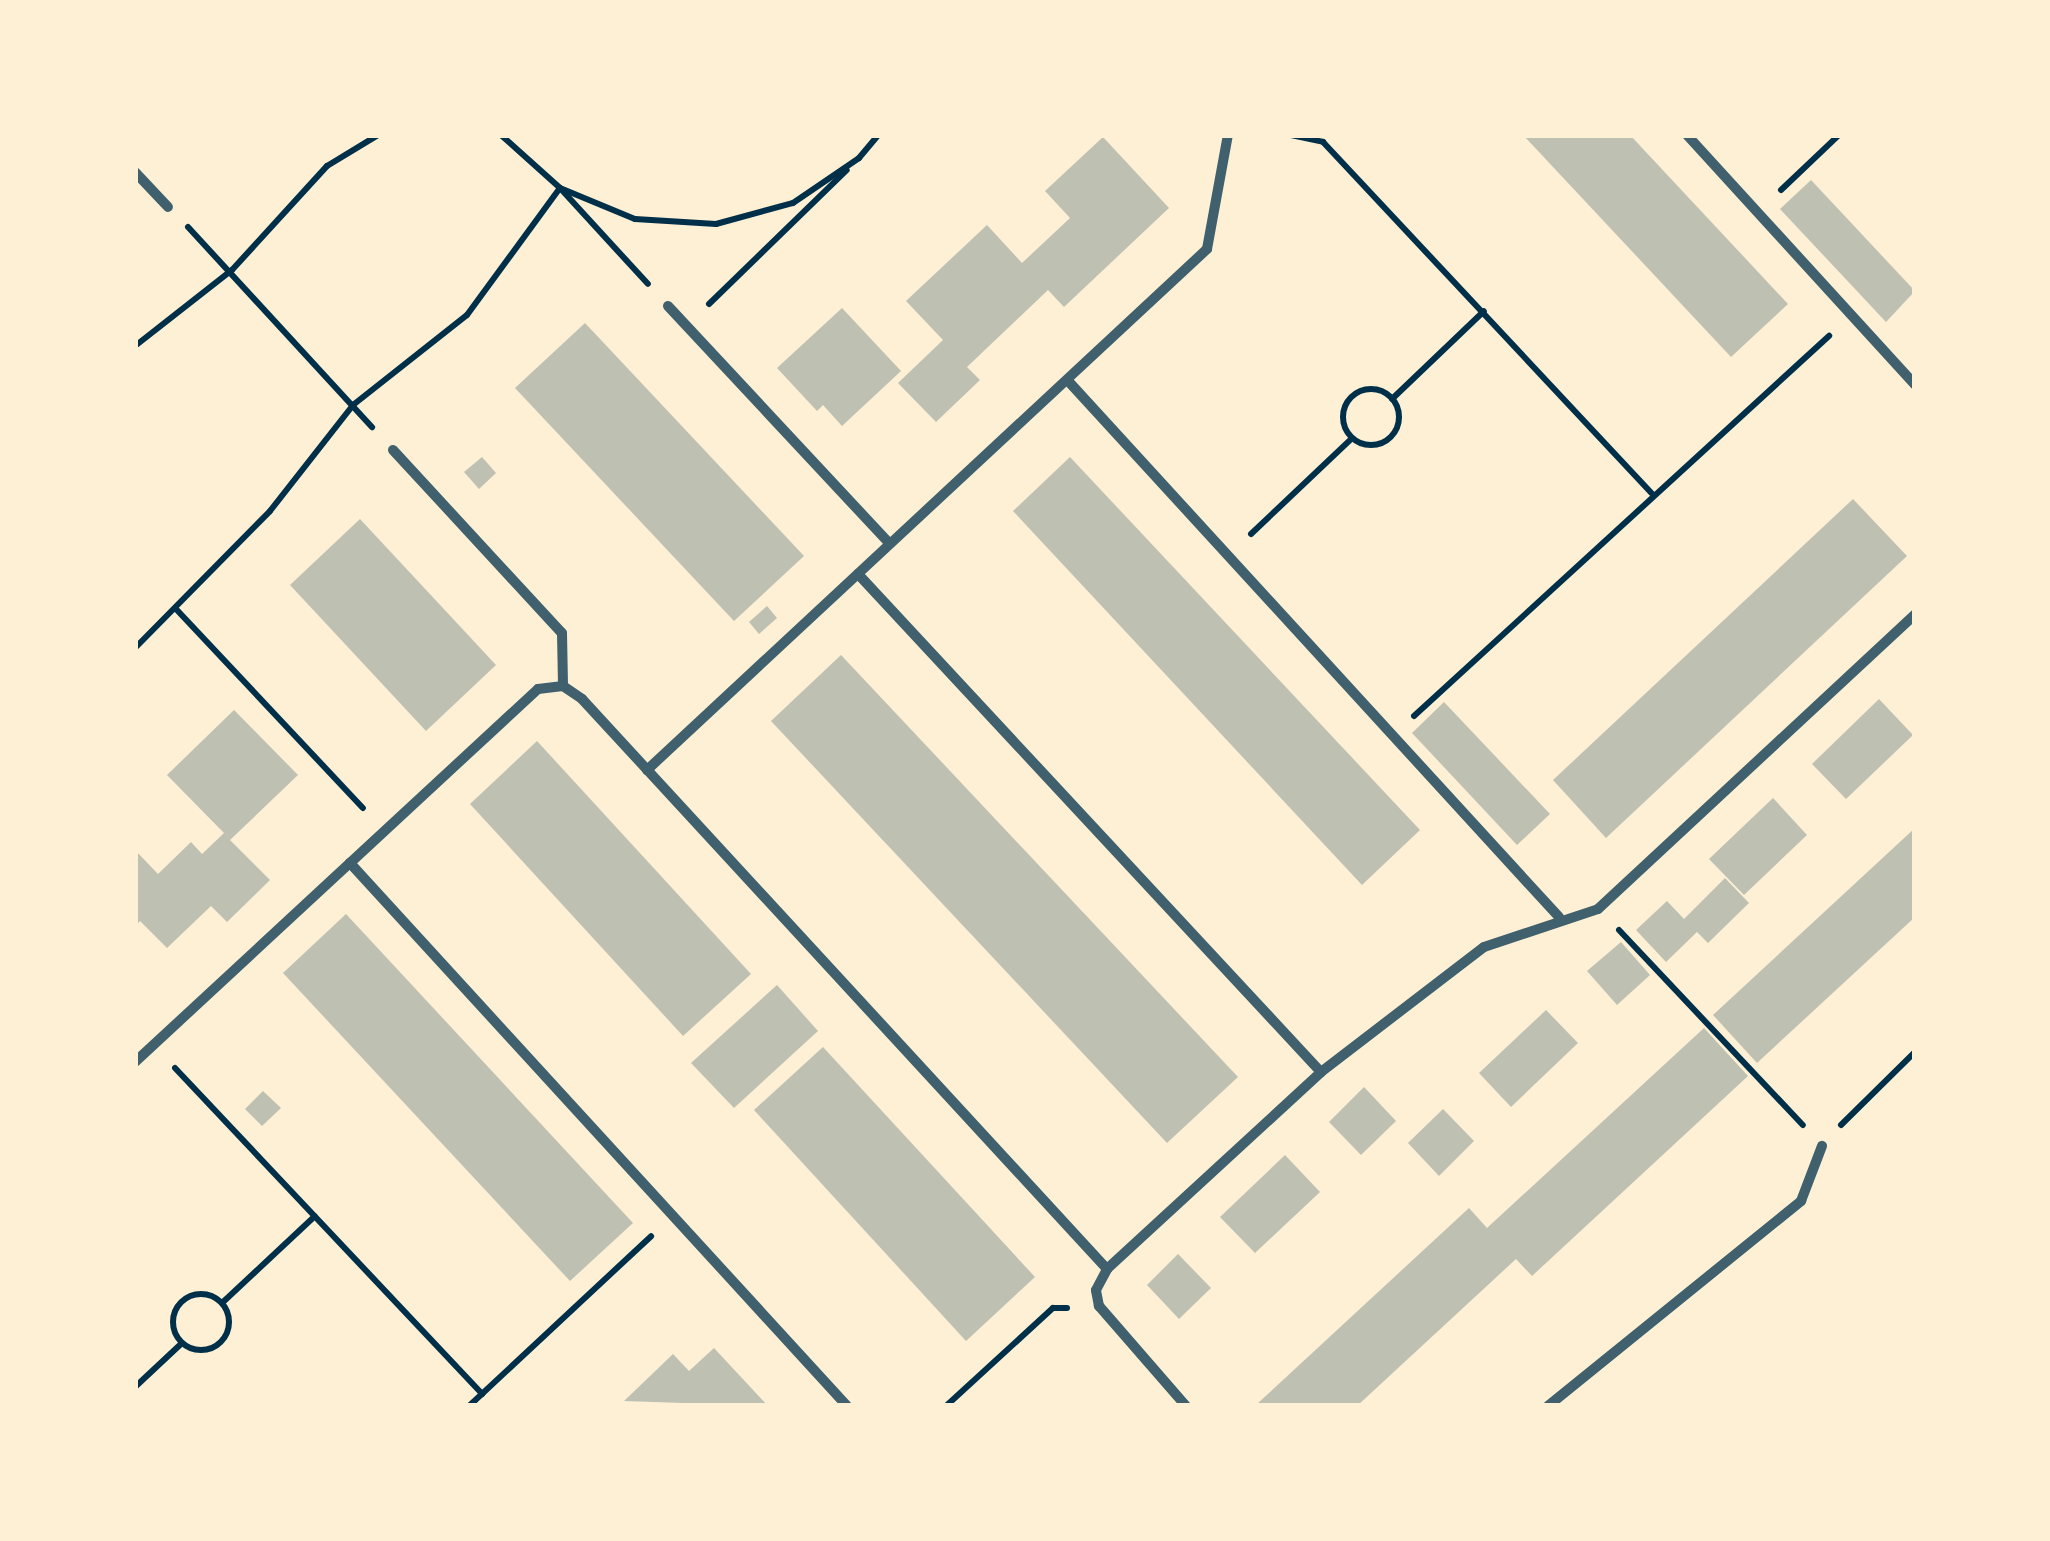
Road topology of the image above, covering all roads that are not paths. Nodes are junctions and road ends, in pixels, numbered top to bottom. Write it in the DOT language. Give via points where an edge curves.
graph roads {
  1 [pos="1228,135"];
  2 [pos="1687,135"];
  3 [pos="135,172"];
  4 [pos="168,206"];
  5 [pos="668,306"];
  6 [pos="1070,383"];
  7 [pos="1915,384"];
  8 [pos="393,450"];
  9 [pos="890,544"];
  10 [pos="858,574"];
  11 [pos="1915,614"];
  12 [pos="562,686"];
  13 [pos="647,770"];
  14 [pos="350,862"];
  15 [pos="1559,917"];
  16 [pos="135,1062"];
  17 [pos="1321,1072"];
  18 [pos="1822,1146"];
  19 [pos="1107,1269"];
  20 [pos="847,1406"];
  21 [pos="1186,1406"];
  22 [pos="1548,1406"];
  1 -- 6 [label="street" via="1207,249"];
  2 -- 7 [label="street"];
  3 -- 4 [label="street"];
  5 -- 9 [label="street"];
  6 -- 9 [label="street"];
  6 -- 15 [label="street"];
  8 -- 12 [label="street" via="562,633"];
  9 -- 10 [label="street"];
  10 -- 13 [label="street"];
  10 -- 17 [label="street"];
  11 -- 15 [label="street" via="1598,909"];
  12 -- 13 [label="street"];
  12 -- 14 [label="street" via="538,689"];
  13 -- 19 [label="street"];
  14 -- 16 [label="street"];
  14 -- 20 [label="street"];
  15 -- 17 [label="street" via="1484,946"];
  17 -- 19 [label="street"];
  18 -- 22 [label="street" via="1801,1201"];
  19 -- 21 [label="street" via="1096,1290 1099,1306"];
}
